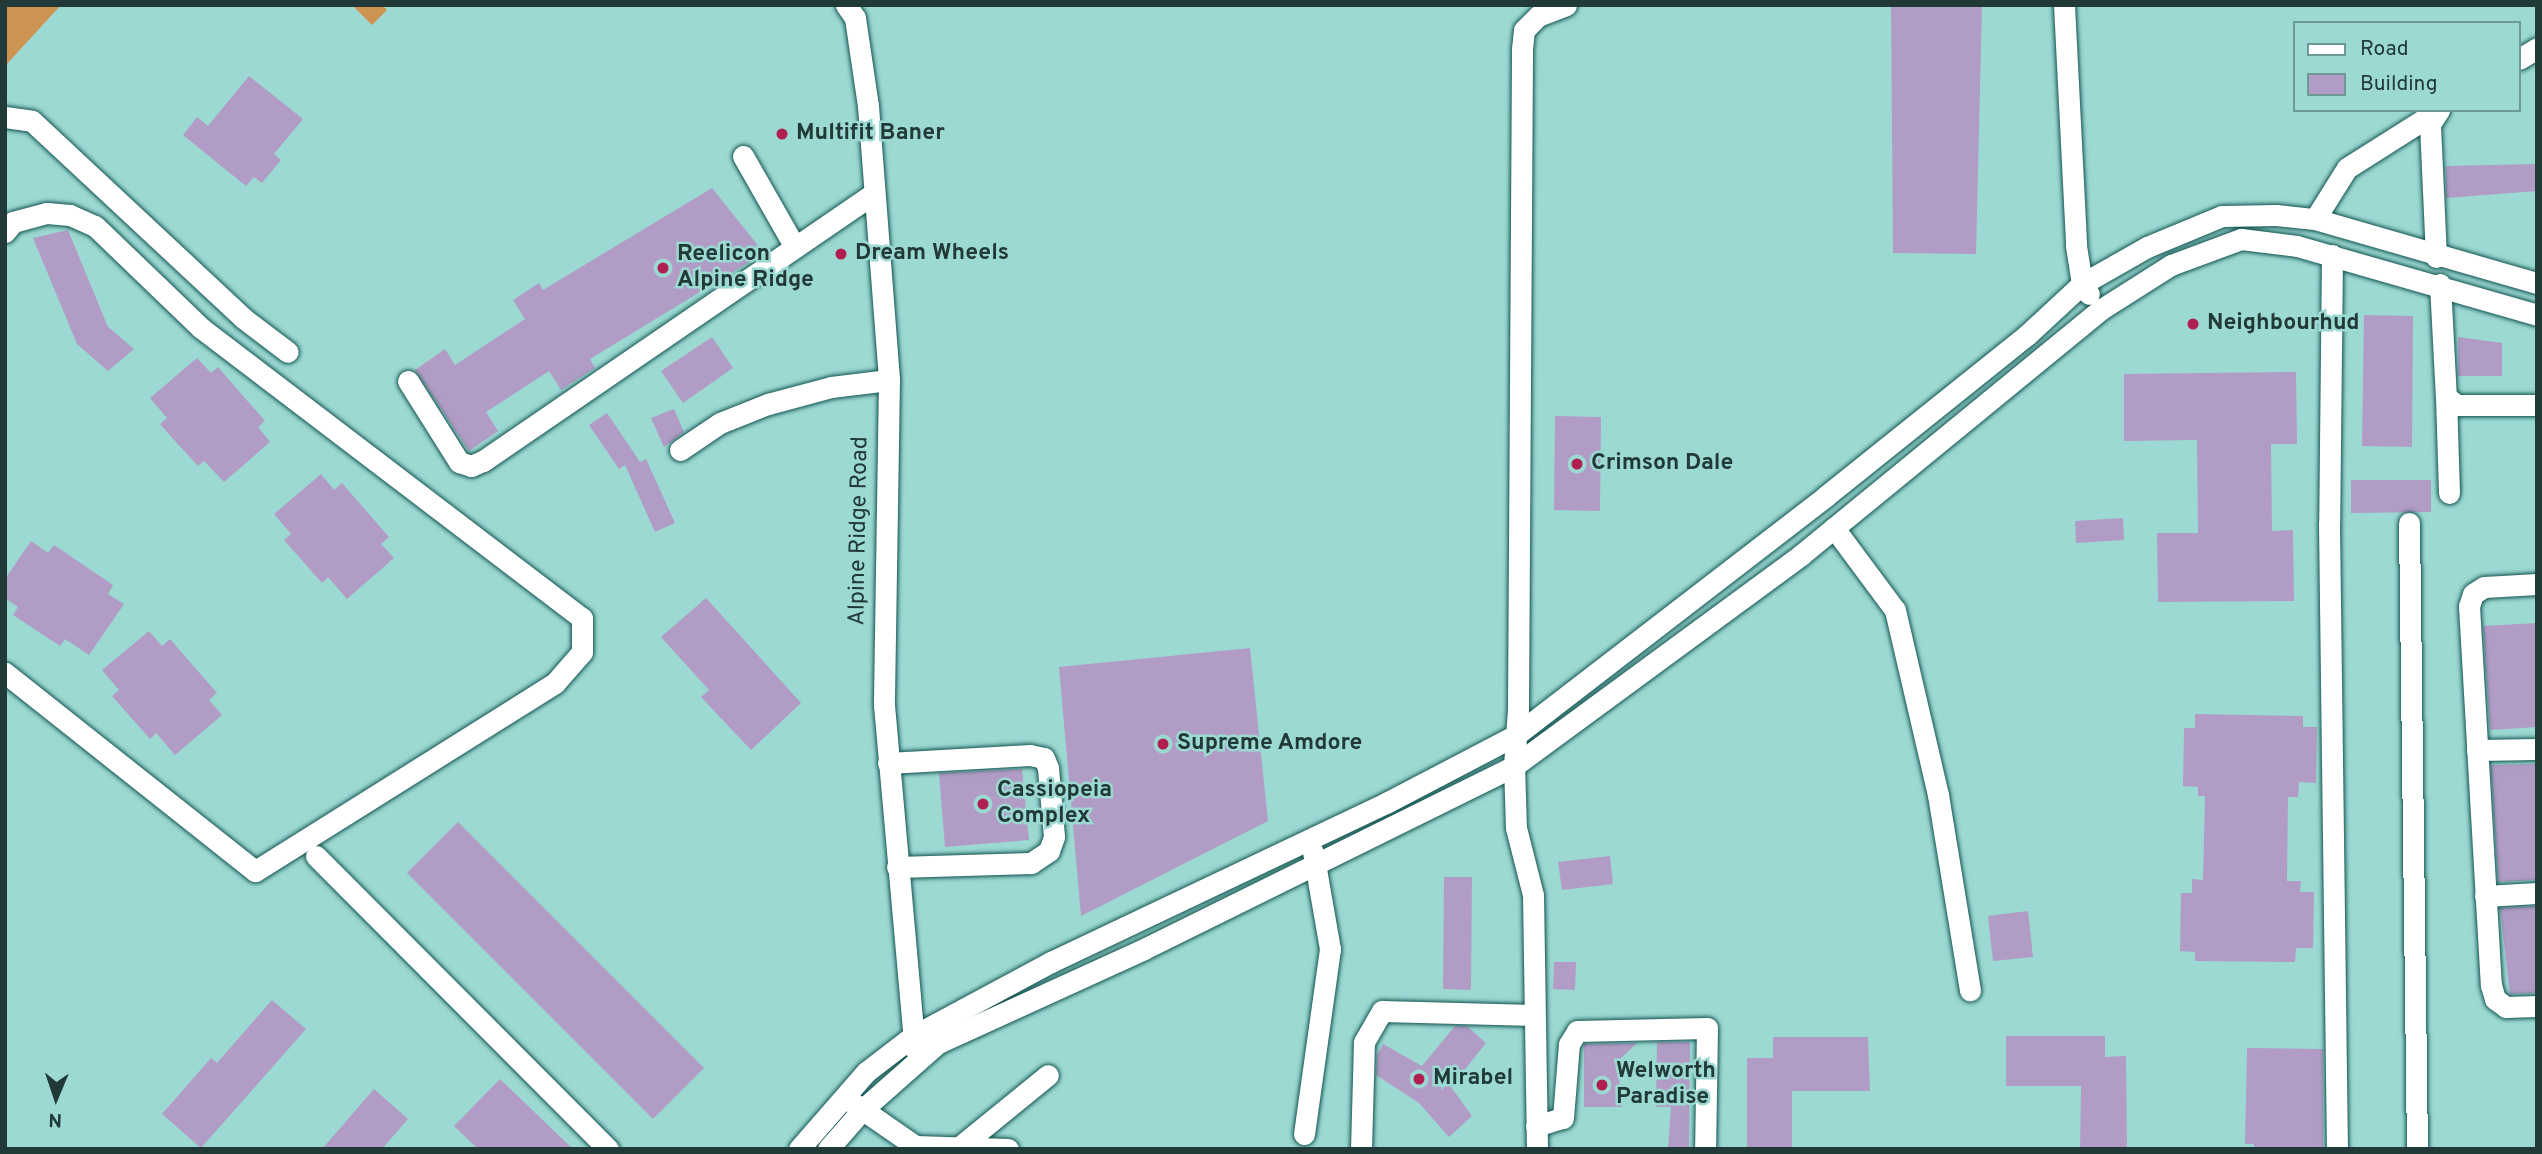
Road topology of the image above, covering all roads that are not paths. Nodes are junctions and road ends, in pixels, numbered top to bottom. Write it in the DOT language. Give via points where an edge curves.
graph roads {
  1 [pos="846,5"];
  2 [pos="1566,5"];
  3 [pos="2064,5"];
  4 [pos="2537,48"];
  5 [pos="2521,58"];
  6 [pos="2436,112"];
  7 [pos="5,117"];
  8 [pos="743,156"];
  9 [pos="873,194"];
  10 [pos="2315,219"];
  11 [pos="5,232"];
  12 [pos="795,247"];
  13 [pos="2332,255"];
  14 [pos="2437,257"];
  15 [pos="2537,283"];
  16 [pos="2082,284"];
  17 [pos="2440,284"];
  18 [pos="2100,310"];
  19 [pos="2537,315"];
  20 [pos="288,352"];
  21 [pos="889,380"];
  22 [pos="408,381"];
  23 [pos="2446,397"];
  24 [pos="2537,405"];
  25 [pos="680,450"];
  26 [pos="2449,493"];
  27 [pos="2409,523"];
  28 [pos="1833,528"];
  29 [pos="2537,584"];
  30 [pos="5,673"];
  31 [pos="1516,735"];
  32 [pos="2537,749"];
  33 [pos="2477,750"];
  34 [pos="888,763"];
  35 [pos="1514,766"];
  36 [pos="1309,839"];
  37 [pos="316,856"];
  38 [pos="1317,866"];
  39 [pos="897,867"];
  40 [pos="2537,893"];
  41 [pos="2486,896"];
  42 [pos="1970,990"];
  43 [pos="2537,1006"];
  44 [pos="1534,1015"];
  45 [pos="913,1036"];
  46 [pos="916,1061"];
  47 [pos="1048,1074"];
  48 [pos="843,1095"];
  49 [pos="862,1110"];
  50 [pos="1536,1126"];
  51 [pos="1304,1134"];
  52 [pos="915,1147"];
  53 [pos="957,1147"];
  54 [pos="608,1149"];
  55 [pos="799,1149"];
  56 [pos="828,1149"];
  57 [pos="1008,1149"];
  58 [pos="1361,1149"];
  59 [pos="1537,1149"];
  60 [pos="1705,1149"];
  61 [pos="2337,1149"];
  62 [pos="2417,1149"];
  1 -- 9 [label="street, Alpine Ridge Road" via="855,18 866,93"];
  2 -- 31 [label="street" via="1538,16 1524,30 1521,49"];
  3 -- 16 [label="street"];
  4 -- 5 [label="street"];
  6 -- 10 [label="street" via="2347,168"];
  6 -- 14 [label="street" via="2430,124"];
  7 -- 20 [label="street" via="32,121 243,318"];
  8 -- 12 [label="street"];
  9 -- 12 [label="street"];
  9 -- 21 [label="street, Alpine Ridge Road"];
  10 -- 14 [label="street"];
  10 -- 16 [label="street" via="2222,216 2187,228"];
  11 -- 30 [label="street" via="13,222 47,213 70,215 95,226 201,328 582,618 582,652 555,683 255,871"];
  12 -- 22 [label="street" via="471,466 459,462"];
  13 -- 17 [label="street"];
  13 -- 18 [label="street" via="2241,239 2171,265"];
  13 -- 61 [label="street" via="2329,524"];
  14 -- 15 [label="street"];
  16 -- 18 [label="street"];
  16 -- 31 [label="street" via="2027,335 1826,496"];
  17 -- 19 [label="street"];
  17 -- 23 [label="street"];
  18 -- 28 [label="street"];
  21 -- 25 [label="street" via="831,387 768,404 720,423"];
  21 -- 34 [label="street, Alpine Ridge Road" via="884,705"];
  23 -- 24 [label="street" via="2457,405"];
  23 -- 26 [label="street"];
  27 -- 62 [label="street"];
  28 -- 35 [label="street"];
  28 -- 42 [label="street" via="1895,610 1938,795"];
  29 -- 33 [label="street" via="2484,587 2473,594 2469,606"];
  31 -- 35 [label="street"];
  31 -- 36 [label="street"];
  32 -- 33 [label="street"];
  33 -- 41 [label="street"];
  34 -- 39 [label="street, Alpine Ridge Road"];
  34 -- 39 [label="street" via="1030,755 1044,758 1051,796 1054,837 1049,851 1031,863"];
  35 -- 38 [label="street"];
  35 -- 44 [label="street" via="1516,828 1533,895"];
  36 -- 38 [label="street"];
  36 -- 45 [label="street" via="1051,962"];
  37 -- 54 [label="street"];
  38 -- 46 [label="street" via="938,1043"];
  38 -- 51 [label="street" via="1329,957"];
  39 -- 45 [label="street, Alpine Ridge Road"];
  40 -- 41 [label="street"];
  41 -- 43 [label="street" via="2495,999 2506,1007"];
  44 -- 50 [label="street"];
  44 -- 58 [label="street" via="1382,1011 1364,1042"];
  45 -- 46 [label="street, Alpine Ridge Road"];
  45 -- 48 [label="street"];
  46 -- 49 [label="street"];
  47 -- 53 [label="street"];
  48 -- 49 [label="street"];
  48 -- 55 [label="street"];
  49 -- 52 [label="street"];
  49 -- 56 [label="street"];
  50 -- 59 [label="street"];
  50 -- 60 [label="street" via="1563,1118 1569,1044 1577,1031 1707,1028"];
  52 -- 53 [label="street"];
  53 -- 57 [label="street"];
}
